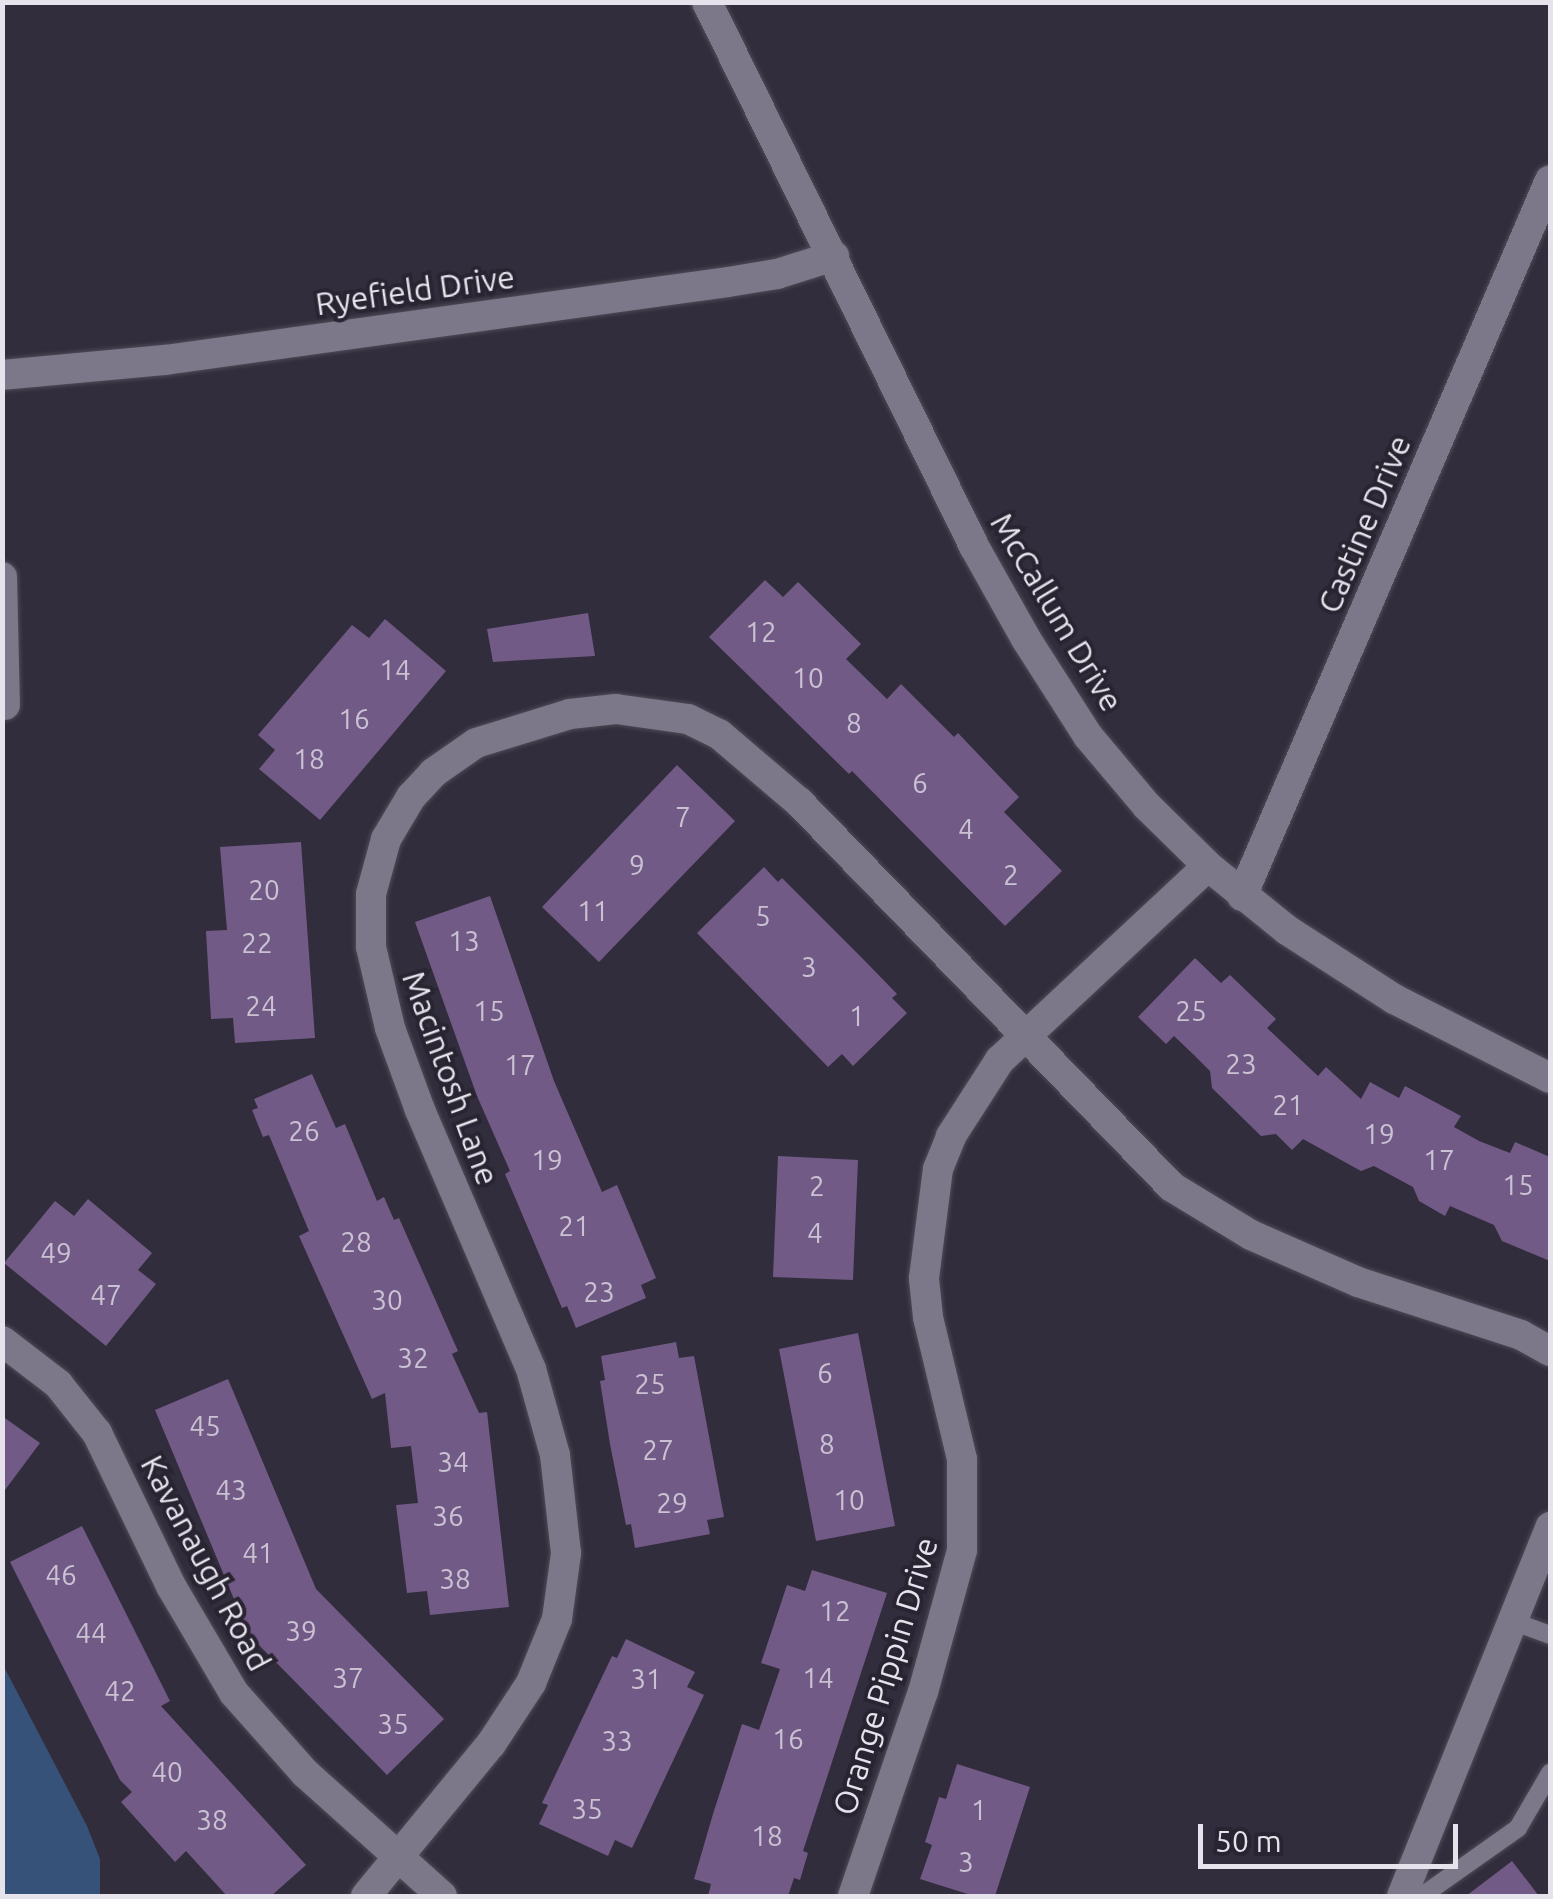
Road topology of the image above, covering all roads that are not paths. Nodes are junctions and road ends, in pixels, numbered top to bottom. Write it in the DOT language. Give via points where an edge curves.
graph roads {
  1 [pos="707,2"];
  2 [pos="1550,180"];
  3 [pos="834,256"];
  4 [pos="2,374"];
  5 [pos="2,577"];
  6 [pos="5,705"];
  7 [pos="1208,866"];
  8 [pos="1242,896"];
  9 [pos="1024,1034"];
  10 [pos="1550,1078"];
  11 [pos="2,1342"];
  12 [pos="1550,1351"];
  13 [pos="1550,1528"];
  14 [pos="1512,1621"];
  15 [pos="1550,1636"];
  16 [pos="1550,1772"];
  17 [pos="397,1860"];
  18 [pos="366,1896"];
  19 [pos="442,1896"];
  20 [pos="853,1896"];
  21 [pos="1402,1896"];
  22 [pos="1422,1896"];
  1 -- 3 [label="street, McCallum Drive"];
  2 -- 8 [label="street, Castine Drive"];
  3 -- 4 [label="street, Ryefield Drive" via="728,282 165,360"];
  3 -- 7 [label="street, McCallum Drive" via="1026,640 1106,758"];
  5 -- 6 [label="street"];
  7 -- 8 [label="street, McCallum Drive"];
  7 -- 9 [label="street, Orange Pippin Drive"];
  8 -- 10 [label="street, McCallum Drive" via="1394,999"];
  9 -- 12 [label="street, Macintosh Lane" via="1172,1187 1204,1210 1358,1282 1521,1335"];
  9 -- 17 [label="street, Macintosh Lane" via="799,802 718,734 688,719 616,709 518,728 454,756 412,797 375,873 370,918 376,981 420,1110 531,1369 555,1455 566,1554 557,1618 531,1684"];
  9 -- 20 [label="street, Orange Pippin Drive" via="951,1136 931,1203 924,1278 962,1459 962,1550"];
  11 -- 17 [label="street, Kavanaugh Road" via="58,1384 96,1434 234,1693 305,1773"];
  13 -- 14 [label="street"];
  14 -- 15 [label="lane"];
  14 -- 21 [label="street"];
  16 -- 22 [label="lane" via="1518,1828"];
  17 -- 18 [label="street, Macintosh Lane"];
  17 -- 19 [label="street, Kavanaugh Road"];
}
